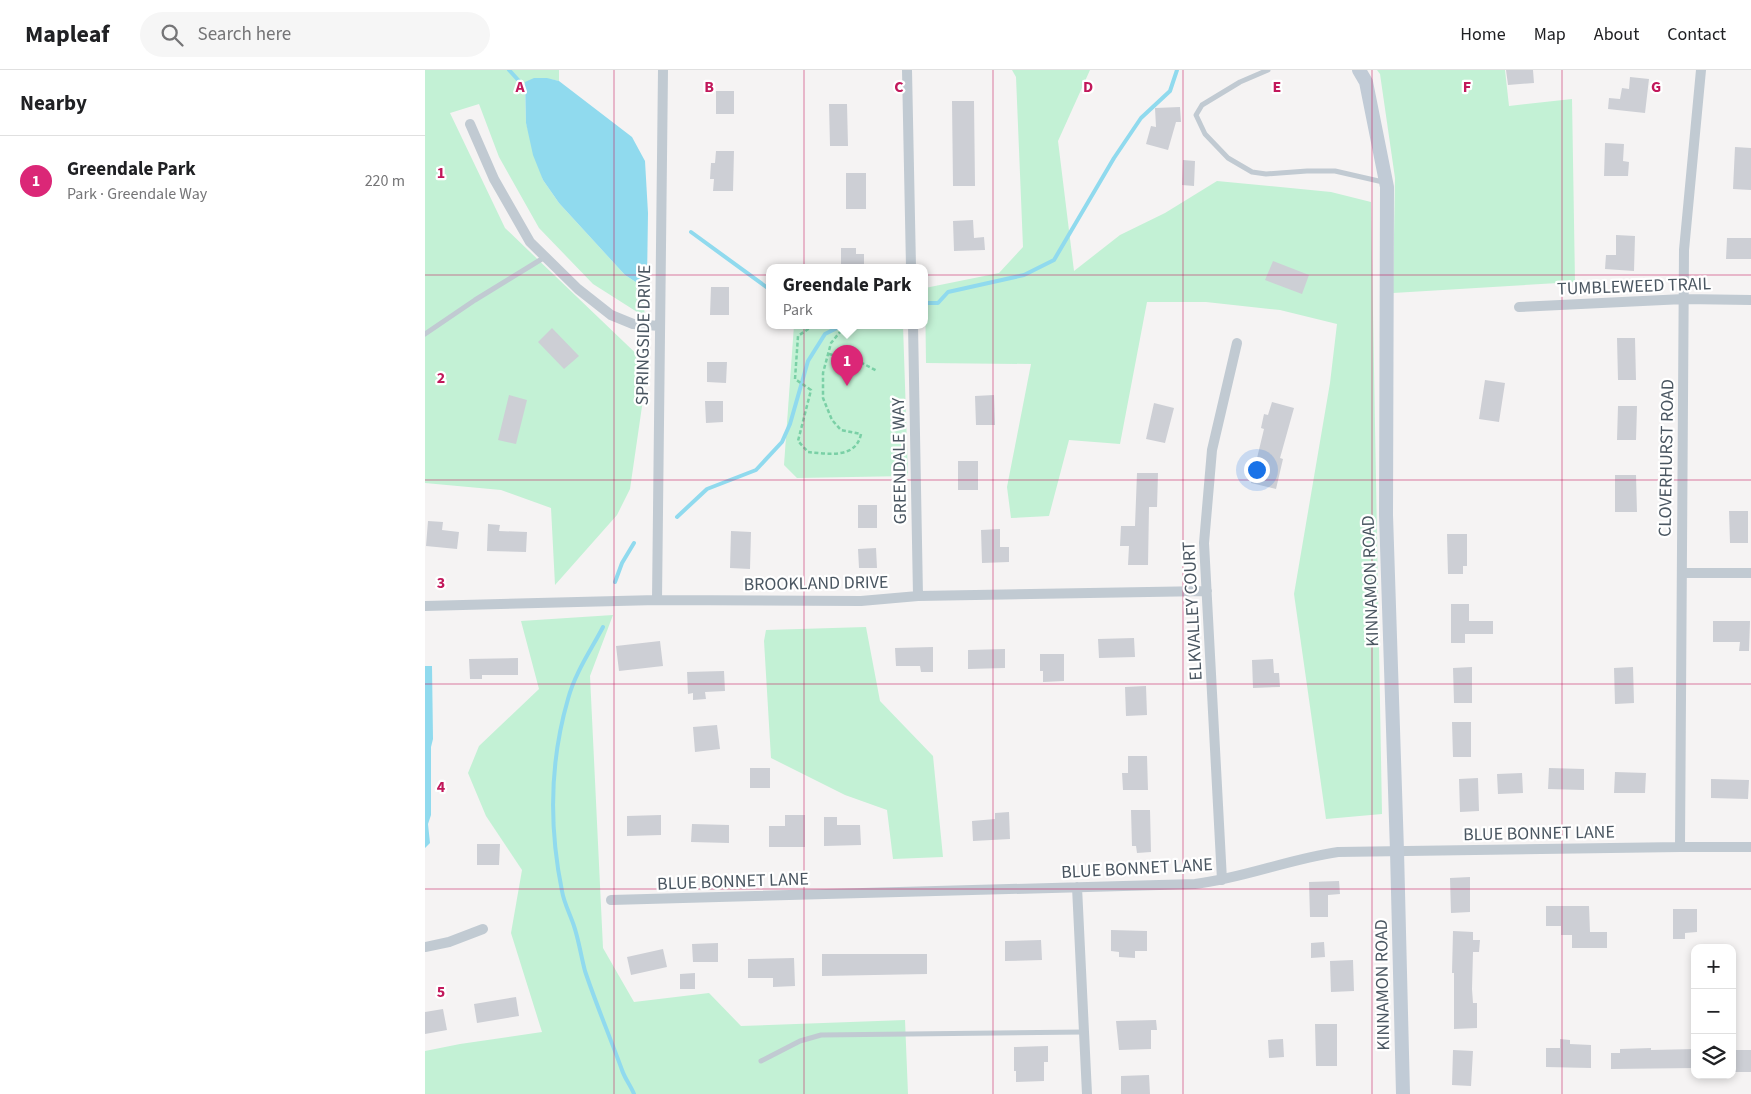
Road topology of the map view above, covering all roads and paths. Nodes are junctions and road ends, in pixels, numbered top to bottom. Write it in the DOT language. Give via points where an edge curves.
graph roads {
  1 [pos="663,70"];
  2 [pos="907,70"];
  3 [pos="1268,70"];
  4 [pos="1359,70"];
  5 [pos="1701,70"];
  6 [pos="470,124"];
  7 [pos="1386,182"];
  8 [pos="545,257"];
  9 [pos="911,264"];
  10 [pos="1684,299"];
  11 [pos="1751,300"];
  12 [pos="1519,308"];
  13 [pos="660,326"];
  14 [pos="808,329"];
  15 [pos="847,329"];
  16 [pos="913,329"];
  17 [pos="425,334"];
  18 [pos="1237,343"];
  19 [pos="829,354"];
  20 [pos="877,371"];
  21 [pos="1681,573"];
  22 [pos="1751,573"];
  23 [pos="1207,591"];
  24 [pos="918,596"];
  25 [pos="657,600"];
  26 [pos="425,606"];
  27 [pos="1680,847"];
  28 [pos="1751,847"];
  29 [pos="1397,851"];
  30 [pos="1222,880"];
  31 [pos="1077,887"];
  32 [pos="611,900"];
  33 [pos="483,929"];
  34 [pos="425,947"];
  35 [pos="1084,1032"];
  36 [pos="761,1061"];
  37 [pos="1087,1094"];
  38 [pos="1403,1094"];
  1 -- 13 [label="street, SPRINGSIDE DRIVE"];
  2 -- 9 [label="street"];
  3 -- 7 [label="lane" via="1240,82 1202,105 1196,115 1205,134 1228,158 1252,172 1335,171"];
  4 -- 7 [label="main road, KINNAMON ROAD" via="1366,82"];
  5 -- 10 [label="street, CLOVERHURST ROAD" via="1684,250"];
  6 -- 8 [label="street" via="494,178 530,242"];
  7 -- 29 [label="main road, KINNAMON ROAD" via="1386,515"];
  8 -- 13 [label="street" via="611,315 633,324"];
  8 -- 17 [label="lane"];
  10 -- 11 [label="street, TUMBLEWEED TRAIL"];
  10 -- 12 [label="street, TUMBLEWEED TRAIL"];
  10 -- 21 [label="street, CLOVERHURST ROAD"];
  13 -- 25 [label="street, SPRINGSIDE DRIVE"];
  14 -- 19 [label="path" via="798,336 795,379 811,390 798,441 808,452 835,454 853,449 861,434 841,430 832,420 823,398 823,373"];
  15 -- 19 [label="path" via="831,343"];
  16 -- 24 [label="street, GREENDALE WAY"];
  18 -- 23 [label="street, ELKVALLEY COURT" via="1212,450 1204,543"];
  19 -- 20 [label="path" via="862,363"];
  21 -- 22 [label="street"];
  21 -- 27 [label="street, CLOVERHURST ROAD"];
  23 -- 24 [label="street, BROOKLAND DRIVE"];
  23 -- 30 [label="street, ELKVALLEY COURT"];
  24 -- 25 [label="street, BROOKLAND DRIVE" via="861,601"];
  25 -- 26 [label="street, BROOKLAND DRIVE"];
  27 -- 28 [label="street, BLUE BONNET LANE"];
  27 -- 29 [label="street, BLUE BONNET LANE"];
  29 -- 30 [label="street, BLUE BONNET LANE" via="1311,856"];
  29 -- 38 [label="main road, KINNAMON ROAD"];
  30 -- 31 [label="street, BLUE BONNET LANE"];
  31 -- 32 [label="street, BLUE BONNET LANE"];
  31 -- 35 [label="street"];
  33 -- 34 [label="street"];
  35 -- 36 [label="lane" via="821,1035 800,1041"];
  35 -- 37 [label="street"];
}
